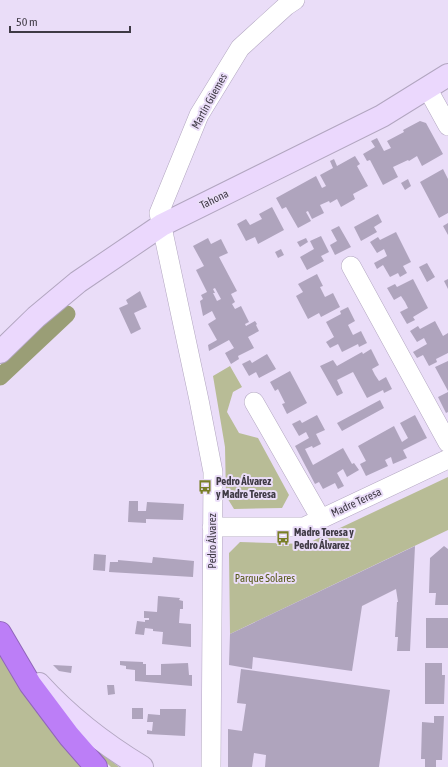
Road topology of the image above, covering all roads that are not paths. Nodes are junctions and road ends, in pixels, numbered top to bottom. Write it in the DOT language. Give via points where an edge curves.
graph roads {
  1 [pos="295,0"];
  2 [pos="448,75"];
  3 [pos="427,88"];
  4 [pos="448,126"];
  5 [pos="162,225"];
  6 [pos="351,266"];
  7 [pos="0,352"];
  8 [pos="254,402"];
  9 [pos="448,443"];
  10 [pos="448,459"];
  11 [pos="321,519"];
  12 [pos="212,527"];
  13 [pos="0,633"];
  14 [pos="96,767"];
  15 [pos="142,767"];
  16 [pos="211,767"];
  1 -- 5 [label="street, Martín Güemes" via="240,48 199,115 159,213"];
  2 -- 3 [label="street, Tahona"];
  3 -- 4 [label="street"];
  3 -- 5 [label="street, Tahona" via="382,116"];
  5 -- 7 [label="street, Tahona" via="78,282 36,317"];
  5 -- 12 [label="street, Pedro Álvarez" via="213,472"];
  6 -- 9 [label="street"];
  8 -- 11 [label="street"];
  10 -- 11 [label="street, Madre Teresa"];
  11 -- 12 [label="street, Madre Teresa" via="304,526"];
  12 -- 16 [label="street, Pedro Álvarez"];
  13 -- 14 [label="highway" via="34,690"];
  13 -- 15 [label="street" via="25,669 54,700 95,734"];
}
